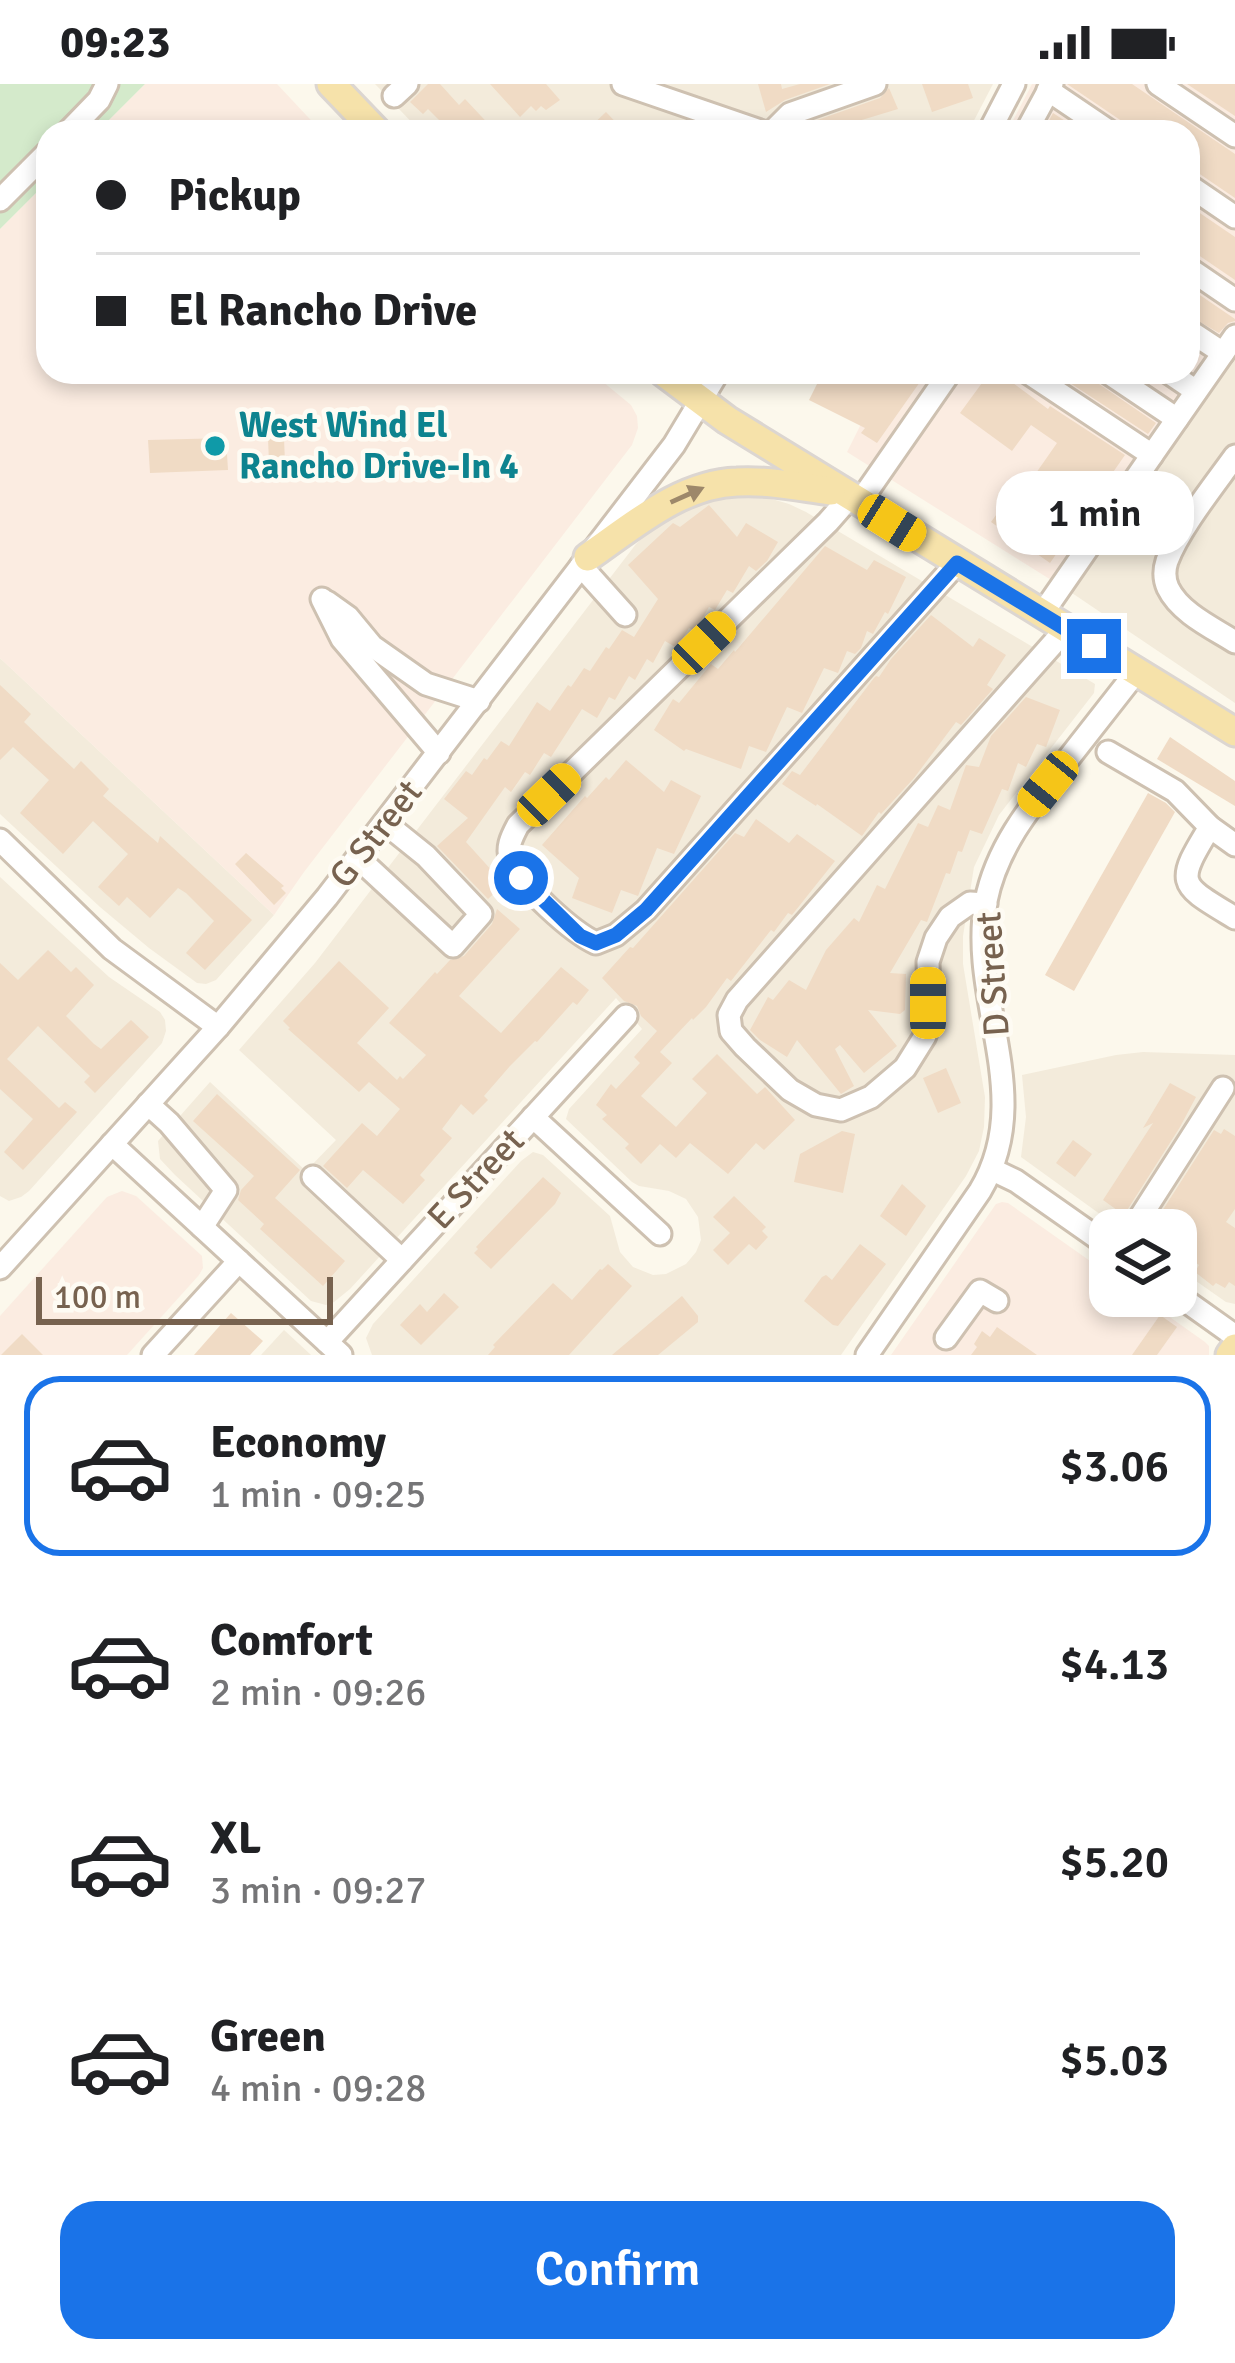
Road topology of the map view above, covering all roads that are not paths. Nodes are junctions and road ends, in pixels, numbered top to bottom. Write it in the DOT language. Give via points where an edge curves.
graph roads {
  1 [pos="107,84"];
  2 [pos="331,84"];
  3 [pos="623,84"];
  4 [pos="875,84"];
  5 [pos="1014,84"];
  6 [pos="1158,84"];
  7 [pos="1050,87"];
  8 [pos="80,120"];
  9 [pos="366,120"];
  10 [pos="715,120"];
  11 [pos="784,120"];
  12 [pos="995,120"];
  13 [pos="1032,120"];
  14 [pos="1094,120"];
  15 [pos="1235,136"];
  16 [pos="36,164"];
  17 [pos="1200,193"];
  18 [pos="0,200"];
  19 [pos="1235,218"];
  20 [pos="1200,276"];
  21 [pos="1235,300"];
  22 [pos="1200,334"];
  23 [pos="1229,345"];
  24 [pos="679,384"];
  25 [pos="711,384"];
  26 [pos="940,384"];
  27 [pos="1045,384"];
  28 [pos="1125,384"];
  29 [pos="1186,384"];
  30 [pos="1196,391"];
  31 [pos="701,401"];
  32 [pos="1177,419"];
  33 [pos="1152,455"];
  34 [pos="1235,456"];
  35 [pos="850,497"];
  36 [pos="585,561"];
  37 [pos="957,563"];
  38 [pos="625,615"];
  39 [pos="1054,621"];
  40 [pos="1235,642"];
  41 [pos="1137,671"];
  42 [pos="479,700"];
  43 [pos="1235,732"];
  44 [pos="1108,752"];
  45 [pos="439,753"];
  46 [pos="386,823"];
  47 [pos="1210,827"];
  48 [pos="0,840"];
  49 [pos="1235,845"];
  50 [pos="358,858"];
  51 [pos="986,904"];
  52 [pos="1235,917"];
  53 [pos="626,1016"];
  54 [pos="218,1027"];
  55 [pos="1223,1088"];
  56 [pos="148,1105"];
  57 [pos="533,1117"];
  58 [pos="112,1144"];
  59 [pos="993,1170"];
  60 [pos="313,1177"];
  61 [pos="1145,1209"];
  62 [pos="202,1227"];
  63 [pos="0,1228"];
  64 [pos="1089,1232"];
  65 [pos="660,1234"];
  66 [pos="19,1247"];
  67 [pos="402,1260"];
  68 [pos="238,1262"];
  69 [pos="0,1268"];
  70 [pos="997,1301"];
  71 [pos="1197,1309"];
  72 [pos="1235,1336"];
  73 [pos="946,1339"];
  74 [pos="334,1348"];
  75 [pos="153,1355"];
  76 [pos="867,1355"];
  1 -- 8 [label="street"];
  2 -- 9 [label="main road"];
  3 -- 10 [label="street"];
  4 -- 11 [label="street"];
  5 -- 12 [label="street"];
  6 -- 15 [label="street"];
  7 -- 13 [label="street"];
  7 -- 14 [label="street"];
  16 -- 18 [label="street"];
  17 -- 19 [label="street"];
  20 -- 21 [label="street"];
  22 -- 23 [label="street"];
  23 -- 30 [label="street"];
  24 -- 31 [label="main road"];
  25 -- 31 [label="street, G Street"];
  26 -- 35 [label="street"];
  27 -- 33 [label="street"];
  28 -- 32 [label="street"];
  29 -- 30 [label="street"];
  30 -- 32 [label="street"];
  31 -- 35 [label="main road"];
  31 -- 36 [label="street, G Street"];
  32 -- 33 [label="street"];
  33 -- 39 [label="street"];
  34 -- 40 [label="street" via="1164,574 1182,606"];
  36 -- 35 [label="main road, one-way" via="676,499 715,484"];
  35 -- 37 [label="main road"];
  35 -- 37 [label="street" via="518,825 510,860 580,936 596,943 646,910"];
  36 -- 38 [label="street"];
  36 -- 42 [label="street, G Street"];
  37 -- 39 [label="main road"];
  39 -- 41 [label="main road"];
  39 -- 51 [label="street" via="737,1000 731,1031 816,1105 841,1110 872,1097 925,1036 936,938 970,903"];
  41 -- 43 [label="main road"];
  41 -- 51 [label="street, D Street" via="1028,809"];
  42 -- 45 [label="street, G Street"];
  42 -- 45 [label="street" via="426,684 322,599 342,639"];
  44 -- 47 [label="street" via="1175,791"];
  45 -- 46 [label="street, G Street"];
  46 -- 50 [label="street, G Street"];
  46 -- 50 [label="street" via="481,914 453,946"];
  47 -- 49 [label="street"];
  47 -- 52 [label="street" via="1189,861 1188,887"];
  48 -- 54 [label="street" via="112,949"];
  50 -- 54 [label="street, G Street"];
  51 -- 59 [label="street, D Street" via="1004,1108"];
  53 -- 57 [label="street, E Street"];
  54 -- 56 [label="street, G Street"];
  55 -- 61 [label="street"];
  56 -- 58 [label="street, G Street"];
  56 -- 62 [label="street" via="226,1190"];
  57 -- 65 [label="street"];
  57 -- 67 [label="street, E Street"];
  58 -- 62 [label="street"];
  58 -- 66 [label="street, G Street"];
  59 -- 64 [label="street"];
  59 -- 76 [label="street, D Street"];
  60 -- 67 [label="street"];
  62 -- 68 [label="street"];
  63 -- 66 [label="street"];
  66 -- 69 [label="street, G Street"];
  67 -- 74 [label="street, E Street"];
  68 -- 74 [label="street"];
  68 -- 75 [label="street"];
  70 -- 73 [label="street" via="980,1291"];
  71 -- 72 [label="street"];
}
